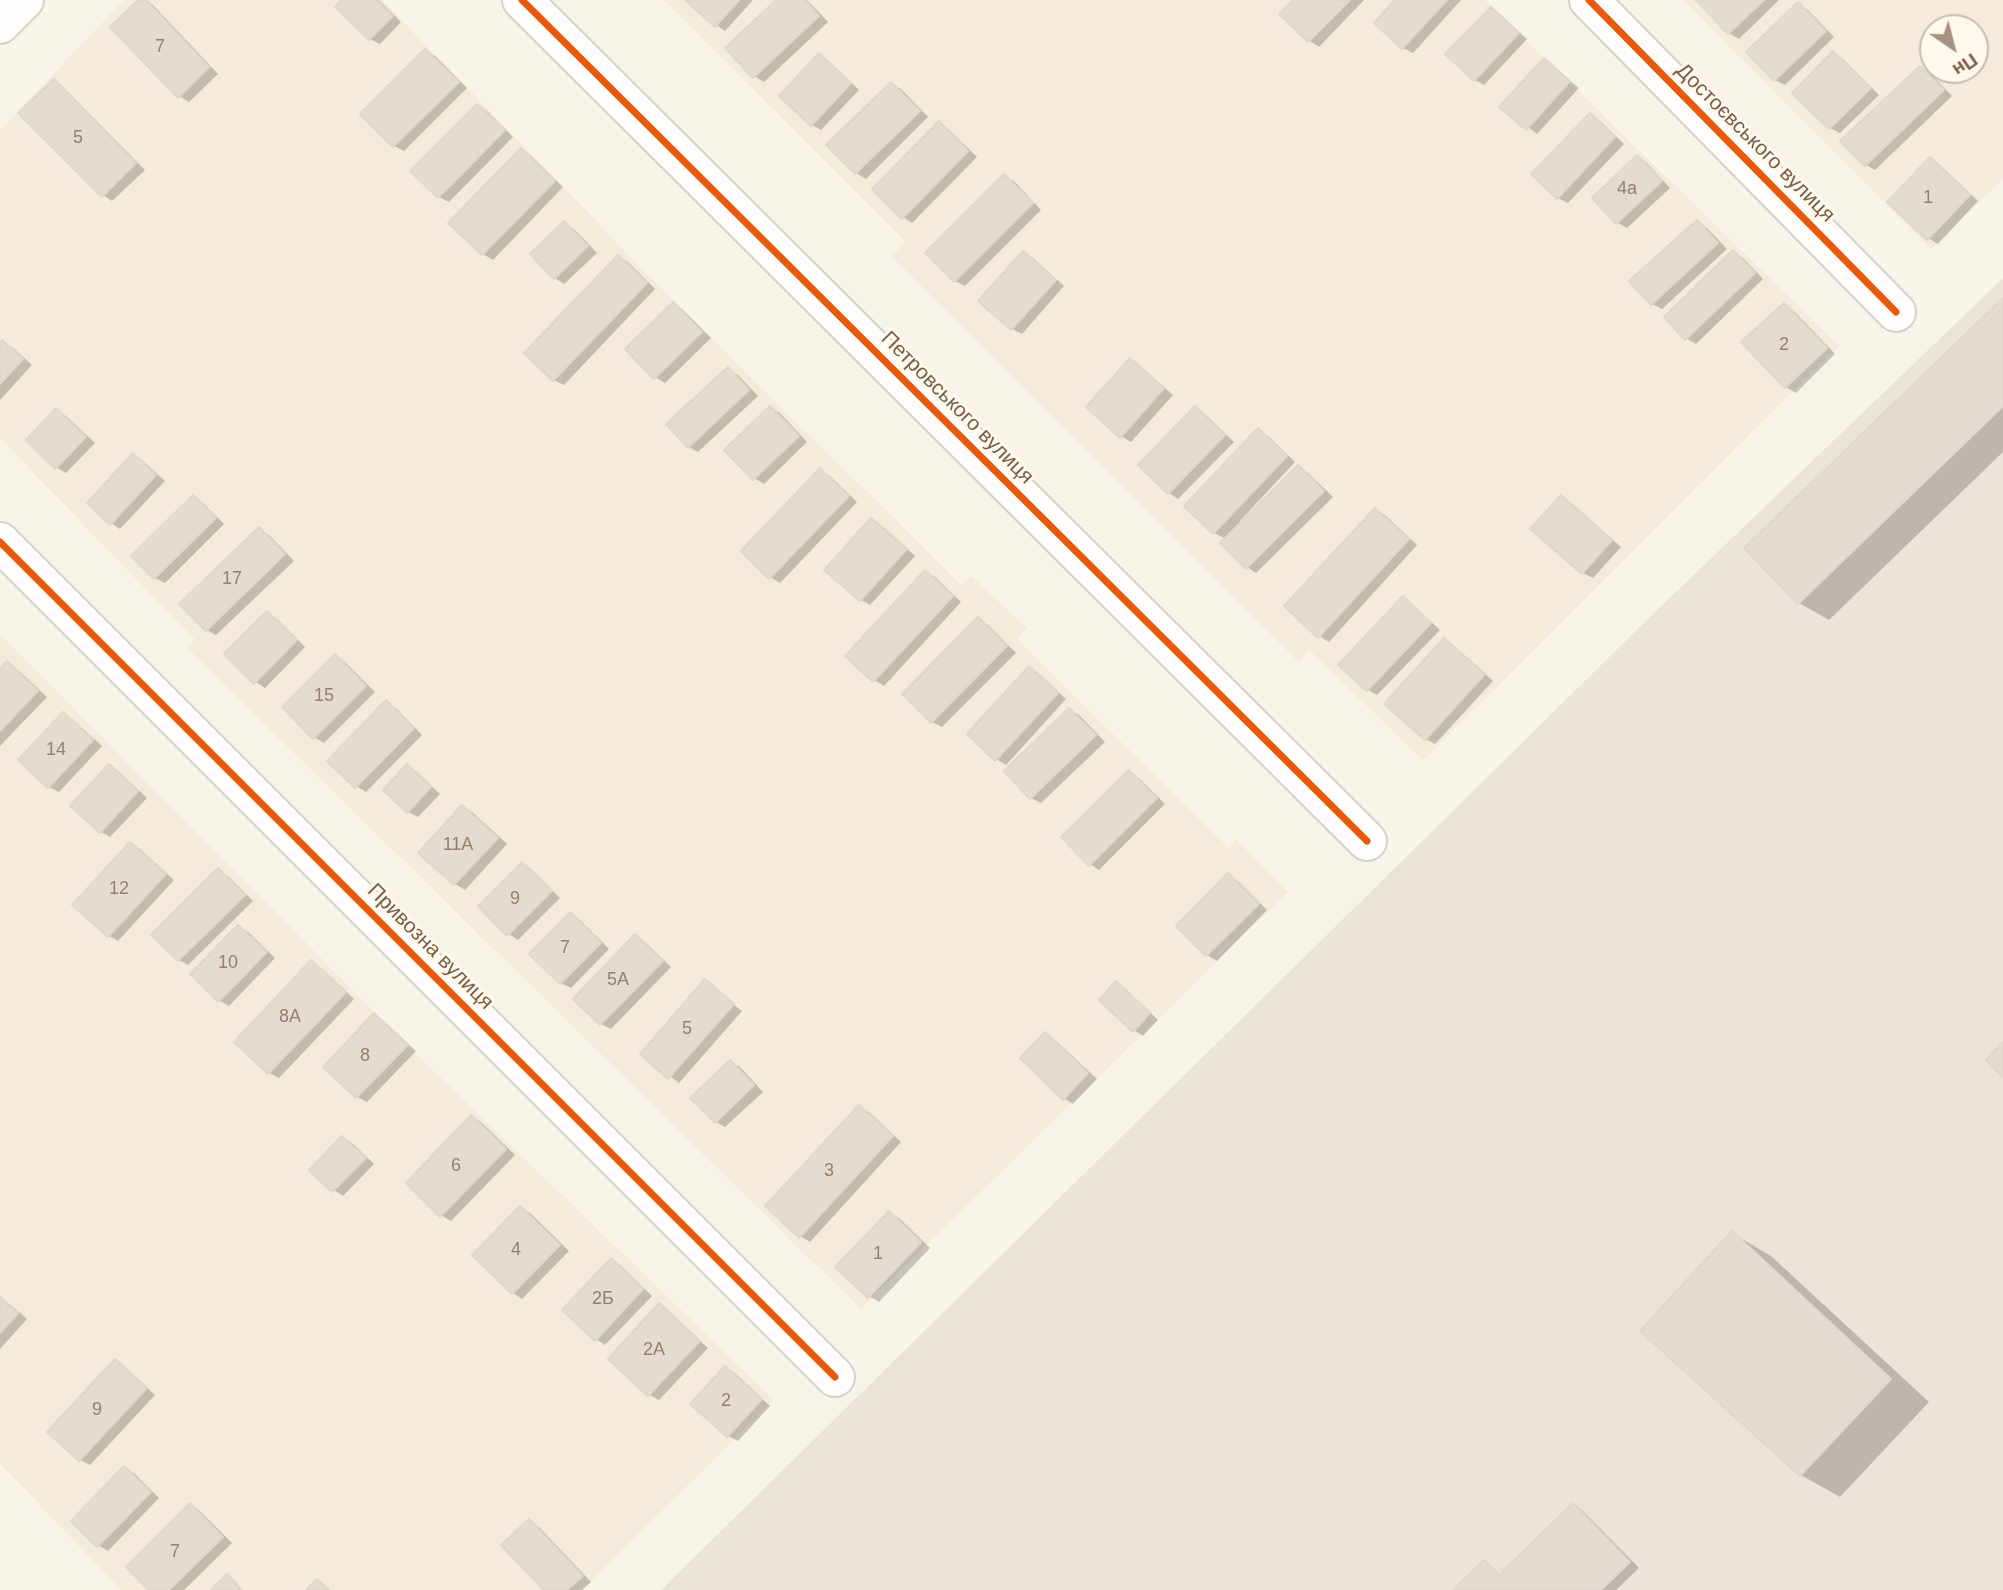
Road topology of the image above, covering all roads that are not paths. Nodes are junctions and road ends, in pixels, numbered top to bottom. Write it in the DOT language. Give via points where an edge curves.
graph roads {
  1 [pos="24,0"];
  2 [pos="522,0"];
  3 [pos="1589,0"];
  4 [pos="0,24"];
  5 [pos="1896,312"];
  6 [pos="0,542"];
  7 [pos="1367,841"];
  8 [pos="835,1377"];
  1 -- 4 [label="street"];
  2 -- 7 [label="street, Петровського вулиця"];
  3 -- 5 [label="street, Достоєвського вулиця"];
  6 -- 8 [label="street, Привозна вулиця"];
}
